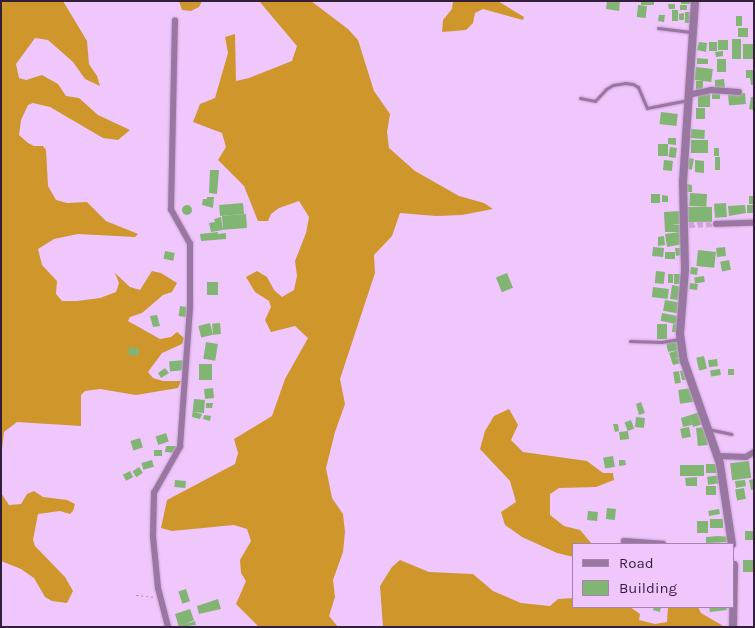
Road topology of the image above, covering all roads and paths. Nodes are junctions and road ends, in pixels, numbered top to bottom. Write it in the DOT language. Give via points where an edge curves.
graph roads {
  1 [pos="695,1"];
  2 [pos="175,21"];
  3 [pos="658,28"];
  4 [pos="693,32"];
  5 [pos="739,92"];
  6 [pos="688,97"];
  7 [pos="580,98"];
  8 [pos="716,224"];
  9 [pos="754,224"];
  10 [pos="681,339"];
  11 [pos="630,341"];
  12 [pos="708,428"];
  13 [pos="731,434"];
  14 [pos="754,452"];
  15 [pos="718,456"];
  16 [pos="624,542"];
  17 [pos="644,543"];
  18 [pos="732,543"];
  19 [pos="136,595"];
  20 [pos="160,597"];
  21 [pos="733,608"];
  22 [pos="168,627"];
  23 [pos="733,627"];
  1 -- 4 [label="street"];
  2 -- 20 [label="street" via="172,210 190,244 190,306 180,447 154,493 154,537"];
  3 -- 4 [label="lane"];
  4 -- 6 [label="street"];
  5 -- 6 [label="street" via="711,90"];
  6 -- 7 [label="lane" via="647,108 638,87 625,83 606,89 595,101"];
  6 -- 10 [label="street" via="683,182 687,226"];
  8 -- 9 [label="street"];
  10 -- 11 [label="lane"];
  10 -- 12 [label="street" via="684,361"];
  12 -- 13 [label="lane"];
  12 -- 15 [label="street"];
  14 -- 15 [label="street" via="746,457"];
  15 -- 18 [label="street"];
  16 -- 17 [label="street"];
  19 -- 20 [label="path"];
  20 -- 22 [label="street"];
  21 -- 23 [label="street"];
}
